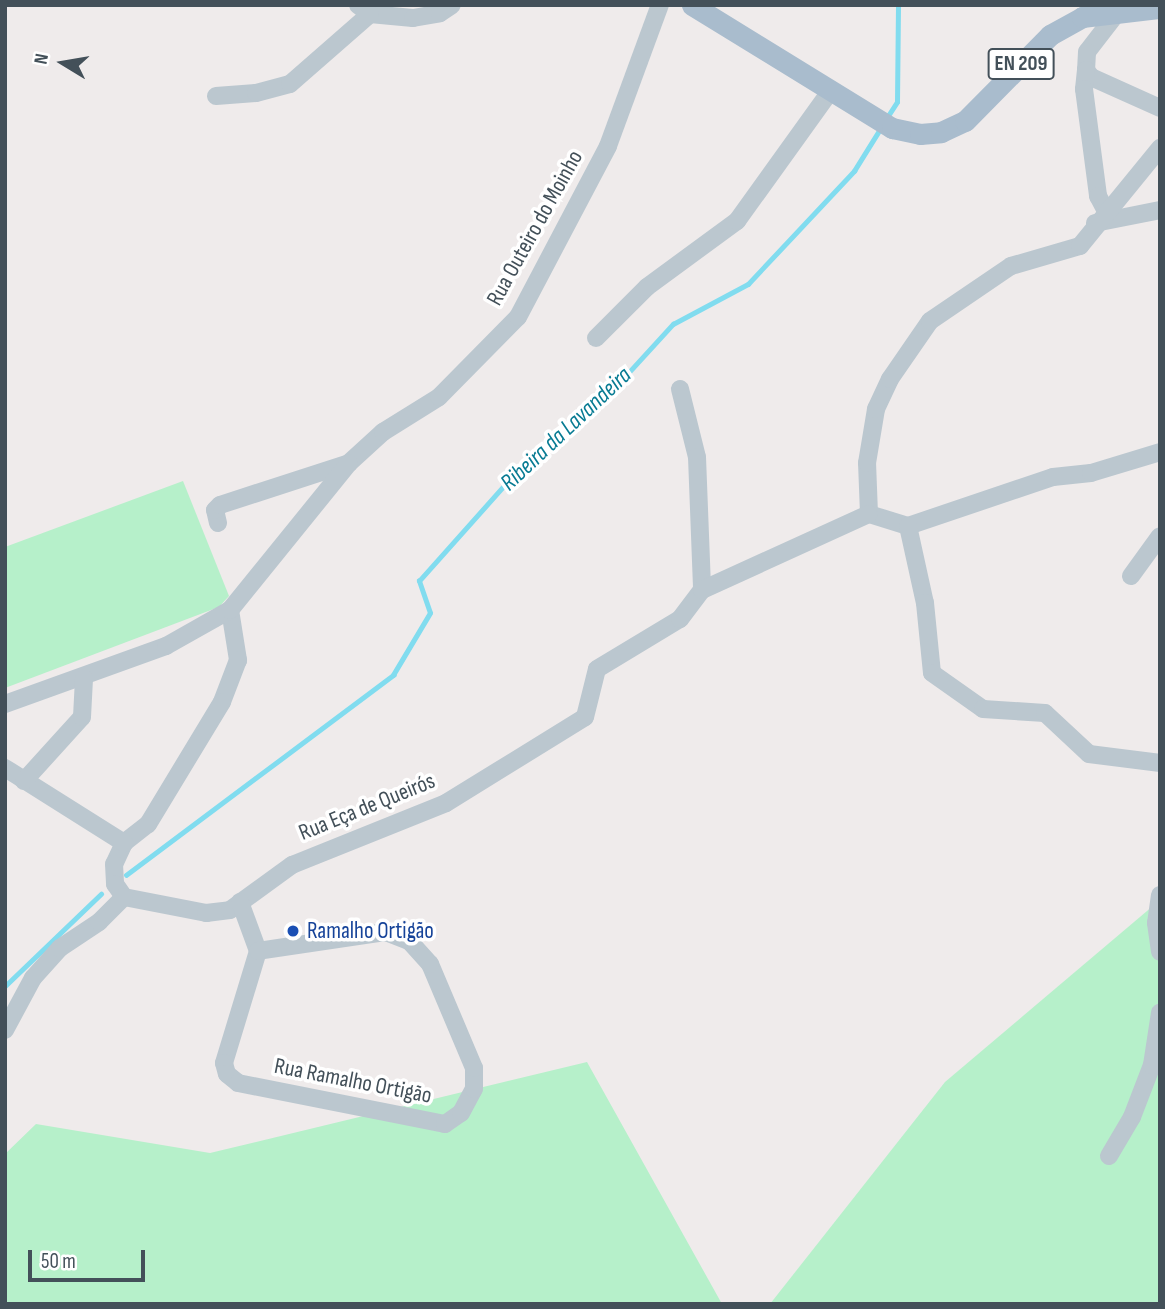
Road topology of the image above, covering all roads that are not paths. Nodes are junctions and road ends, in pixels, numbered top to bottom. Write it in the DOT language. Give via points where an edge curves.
graph roads {
  1 [pos="452,5"];
  2 [pos="660,5"];
  3 [pos="692,5"];
  4 [pos="1160,8"];
  5 [pos="364,10"];
  6 [pos="1125,10"];
  7 [pos="1086,70"];
  8 [pos="831,90"];
  9 [pos="216,96"];
  10 [pos="1160,108"];
  11 [pos="1160,148"];
  12 [pos="1160,210"];
  13 [pos="1100,216"];
  14 [pos="596,338"];
  15 [pos="680,389"];
  16 [pos="1160,452"];
  17 [pos="349,463"];
  18 [pos="869,514"];
  19 [pos="218,523"];
  20 [pos="908,526"];
  21 [pos="1160,536"];
  22 [pos="1131,576"];
  23 [pos="702,590"];
  24 [pos="230,610"];
  25 [pos="84,678"];
  26 [pos="5,704"];
  27 [pos="1160,763"];
  28 [pos="5,768"];
  29 [pos="24,781"];
  30 [pos="124,843"];
  31 [pos="1160,895"];
  32 [pos="124,897"];
  33 [pos="240,902"];
  34 [pos="258,951"];
  35 [pos="1160,952"];
  36 [pos="1160,1013"];
  37 [pos="5,1030"];
  38 [pos="1109,1156"];
  1 -- 5 [label="street" via="440,13 413,18"];
  2 -- 17 [label="street, Rua Outeiro do Moinho" via="608,146 518,317 439,397 383,432"];
  3 -- 8 [label="main road, EN 209"];
  4 -- 6 [label="main road, EN 209"];
  5 -- 9 [label="street" via="290,84"];
  6 -- 7 [label="street" via="1087,52"];
  6 -- 8 [label="main road, EN 209" via="1082,17 1050,35 965,121 941,132 920,134 883,123"];
  7 -- 10 [label="street" via="1091,78"];
  7 -- 13 [label="street" via="1084,89"];
  8 -- 14 [label="street" via="737,221 647,287"];
  11 -- 13 [label="street"];
  12 -- 13 [label="street"];
  13 -- 18 [label="street" via="1080,246 1011,266 930,321 890,379 876,409 867,463"];
  15 -- 23 [label="street" via="697,457"];
  16 -- 20 [label="street" via="1091,473 1043,480"];
  17 -- 19 [label="street, Rua Outeiro do Moinho" via="220,505 215,510"];
  17 -- 24 [label="street"];
  18 -- 20 [label="street"];
  18 -- 23 [label="street, Rua Eça de Queirós"];
  20 -- 27 [label="street" via="925,603 932,673 983,709 1045,713 1089,754"];
  21 -- 22 [label="street"];
  23 -- 33 [label="street, Rua Eça de Queirós" via="680,619 597,669 585,717 446,803 292,865"];
  24 -- 25 [label="street" via="166,646"];
  24 -- 30 [label="street" via="238,660 222,702 148,824"];
  25 -- 26 [label="street"];
  25 -- 29 [label="street" via="82,717"];
  28 -- 29 [label="street"];
  29 -- 30 [label="street"];
  30 -- 32 [label="street" via="114,864 115,884"];
  31 -- 35 [label="street" via="1156,923"];
  32 -- 33 [label="street, Rua Eça de Queirós" via="206,913 230,910"];
  32 -- 37 [label="street" via="99,922 60,948 33,978"];
  33 -- 34 [label="street"];
  34 -- 34 [label="street, Rua Ramalho Ortigão" via="223,1063 238,1083 445,1124 461,1113 474,1089 474,1068 430,964 409,941 385,932"];
  36 -- 38 [label="street" via="1152,1065 1132,1117"];
}
